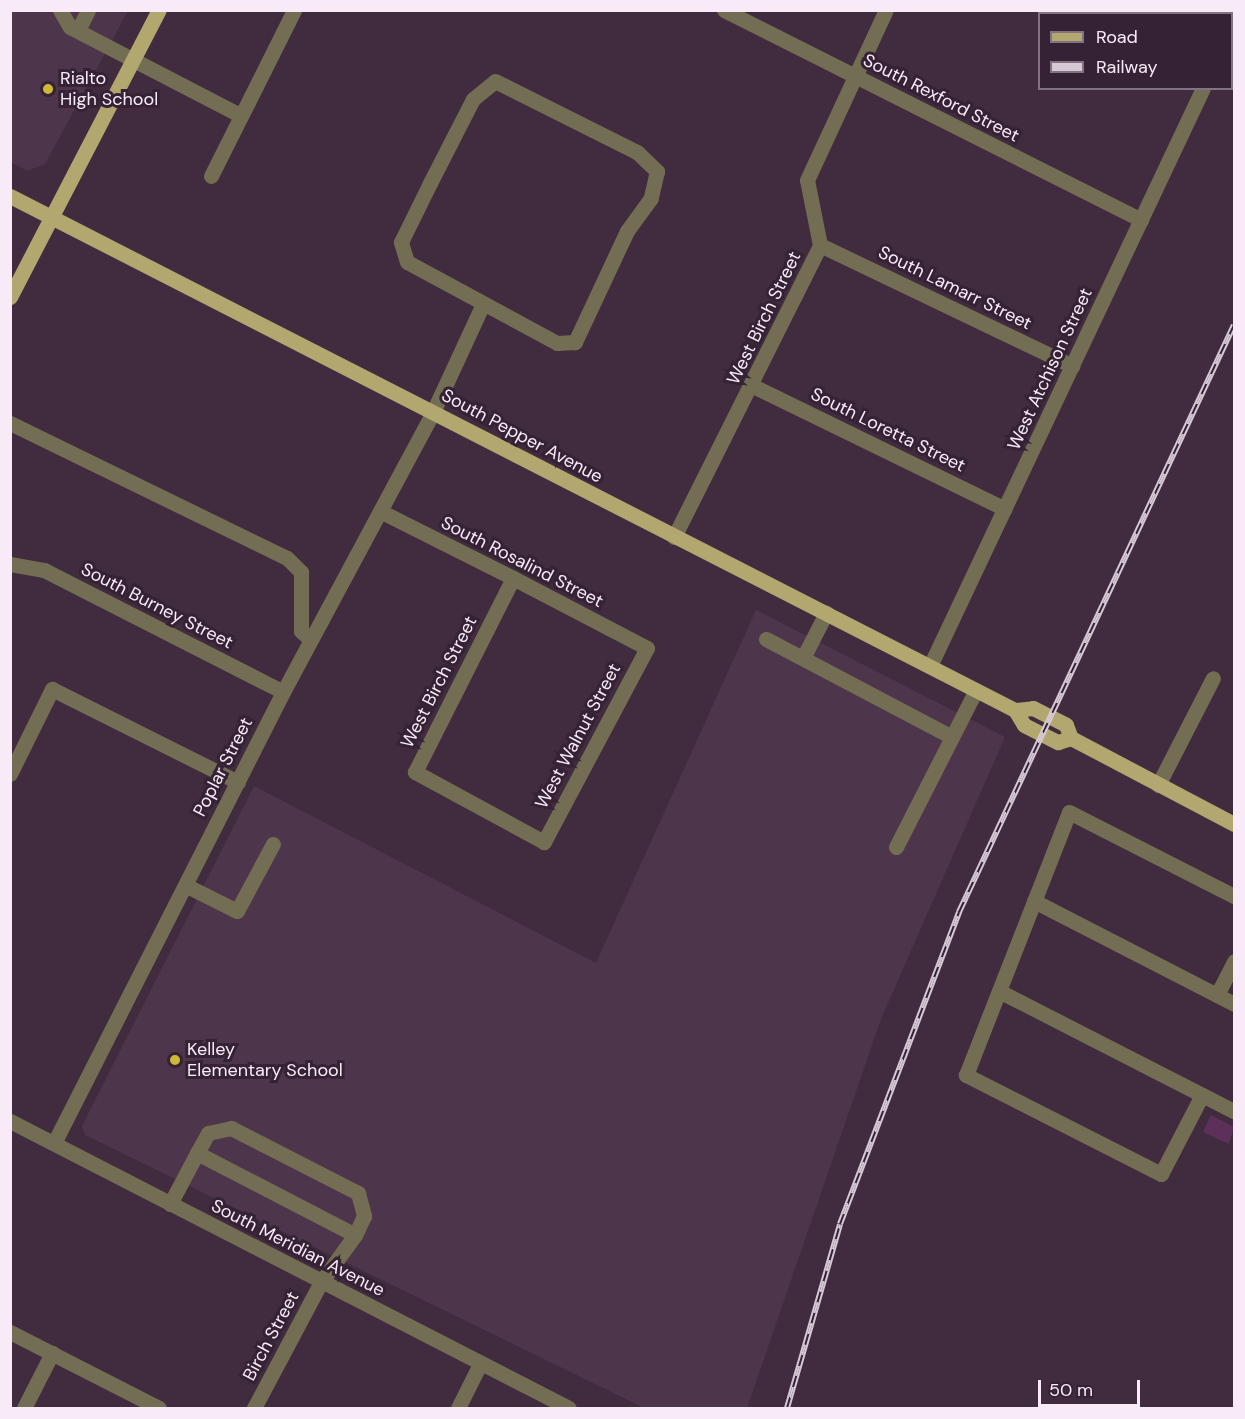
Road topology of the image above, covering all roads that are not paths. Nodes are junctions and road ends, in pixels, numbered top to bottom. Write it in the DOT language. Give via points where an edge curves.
graph roads {
  1 [pos="60,10"];
  2 [pos="88,10"];
  3 [pos="159,10"];
  4 [pos="294,10"];
  5 [pos="724,10"];
  6 [pos="886,10"];
  7 [pos="78,30"];
  8 [pos="134,59"];
  9 [pos="853,75"];
  10 [pos="1202,90"];
  11 [pos="240,115"];
  12 [pos="211,176"];
  13 [pos="10,196"];
  14 [pos="51,218"];
  15 [pos="1141,220"];
  16 [pos="820,245"];
  17 [pos="10,297"];
  18 [pos="482,306"];
  19 [pos="1073,366"];
  20 [pos="753,386"];
  21 [pos="434,412"];
  22 [pos="10,423"];
  23 [pos="1005,508"];
  24 [pos="380,511"];
  25 [pos="674,537"];
  26 [pos="10,564"];
  27 [pos="513,578"];
  28 [pos="826,613"];
  29 [pos="766,639"];
  30 [pos="311,640"];
  31 [pos="647,648"];
  32 [pos="803,658"];
  33 [pos="930,666"];
  34 [pos="1213,678"];
  35 [pos="976,690"];
  36 [pos="284,692"];
  37 [pos="952,737"];
  38 [pos="10,774"];
  39 [pos="238,782"];
  40 [pos="1158,784"];
  41 [pos="1234,824"];
  42 [pos="544,842"];
  43 [pos="273,844"];
  44 [pos="896,847"];
  45 [pos="185,885"];
  46 [pos="1234,896"];
  47 [pos="1034,901"];
  48 [pos="1234,961"];
  49 [pos="999,991"];
  50 [pos="1217,995"];
  51 [pos="1234,1004"];
  52 [pos="1202,1095"];
  53 [pos="1234,1111"];
  54 [pos="10,1120"];
  55 [pos="54,1143"];
  56 [pos="197,1153"];
  57 [pos="170,1204"];
  58 [pos="355,1235"];
  59 [pos="321,1282"];
  60 [pos="10,1332"];
  61 [pos="52,1353"];
  62 [pos="480,1364"];
  63 [pos="24,1408"];
  64 [pos="159,1408"];
  65 [pos="254,1408"];
  66 [pos="458,1408"];
  67 [pos="569,1408"];
  1 -- 7 [label="street"];
  2 -- 7 [label="street"];
  3 -- 8 [label="main road"];
  4 -- 11 [label="street"];
  5 -- 9 [label="street, South Rexford Street"];
  6 -- 9 [label="street, West Birch Street"];
  7 -- 8 [label="street"];
  8 -- 11 [label="street"];
  8 -- 14 [label="main road"];
  9 -- 15 [label="street, South Rexford Street"];
  9 -- 16 [label="street, West Birch Street" via="807,180"];
  10 -- 15 [label="street, West Atchison Street"];
  11 -- 12 [label="street"];
  13 -- 14 [label="main road, South Pepper Avenue"];
  14 -- 17 [label="main road"];
  14 -- 21 [label="main road, South Pepper Avenue"];
  15 -- 19 [label="street, West Atchison Street"];
  16 -- 19 [label="street, South Lamarr Street"];
  16 -- 20 [label="street, West Birch Street"];
  18 -- 18 [label="street" via="407,262 401,242 473,99 495,81 637,152 657,171 651,198 627,231 575,342 557,343"];
  18 -- 21 [label="street, Poplar Street"];
  19 -- 23 [label="street, West Atchison Street"];
  20 -- 23 [label="street, South Loretta Street"];
  20 -- 25 [label="street, West Birch Street"];
  21 -- 24 [label="street, Poplar Street"];
  21 -- 25 [label="main road, South Pepper Avenue"];
  22 -- 30 [label="street" via="295,564 301,572 302,634"];
  23 -- 33 [label="street, West Atchison Street"];
  24 -- 27 [label="street, South Rosalind Street"];
  24 -- 30 [label="street, Poplar Street"];
  25 -- 28 [label="main road, South Pepper Avenue"];
  26 -- 36 [label="street, South Burney Street" via="44,570"];
  27 -- 31 [label="street, South Rosalind Street"];
  27 -- 42 [label="street, West Birch Street" via="415,772"];
  28 -- 32 [label="street"];
  28 -- 33 [label="main road, South Pepper Avenue"];
  29 -- 32 [label="street"];
  30 -- 36 [label="street, Poplar Street"];
  31 -- 42 [label="street, West Walnut Street"];
  32 -- 37 [label="street"];
  33 -- 35 [label="main road, South Pepper Avenue"];
  34 -- 40 [label="street"];
  35 -- 37 [label="street"];
  35 -- 40 [label="main road, South Pepper Avenue" via="1016,710 1024,725 1058,742 1071,738"];
  36 -- 39 [label="street, Poplar Street"];
  37 -- 44 [label="street"];
  38 -- 39 [label="street" via="52,689"];
  39 -- 45 [label="street, Poplar Street"];
  40 -- 41 [label="main road, South Pepper Avenue"];
  43 -- 45 [label="street" via="237,911"];
  45 -- 55 [label="street, Poplar Street"];
  46 -- 47 [label="street" via="1069,812"];
  47 -- 49 [label="street"];
  47 -- 50 [label="street"];
  48 -- 50 [label="street"];
  49 -- 52 [label="street"];
  49 -- 52 [label="street" via="966,1075 1057,1122 1161,1174"];
  50 -- 51 [label="street"];
  52 -- 53 [label="street"];
  54 -- 55 [label="street, South Meridian Avenue"];
  55 -- 57 [label="street, South Meridian Avenue"];
  56 -- 57 [label="street"];
  56 -- 58 [label="street"];
  56 -- 58 [label="street" via="208,1133 231,1128 358,1192 364,1216"];
  57 -- 59 [label="street, South Meridian Avenue"];
  58 -- 59 [label="street, Birch Street"];
  59 -- 62 [label="street, South Meridian Avenue"];
  59 -- 65 [label="street, Birch Street"];
  60 -- 61 [label="street"];
  61 -- 63 [label="street"];
  61 -- 64 [label="street"];
  62 -- 66 [label="street"];
  62 -- 67 [label="street, South Meridian Avenue"];
}
